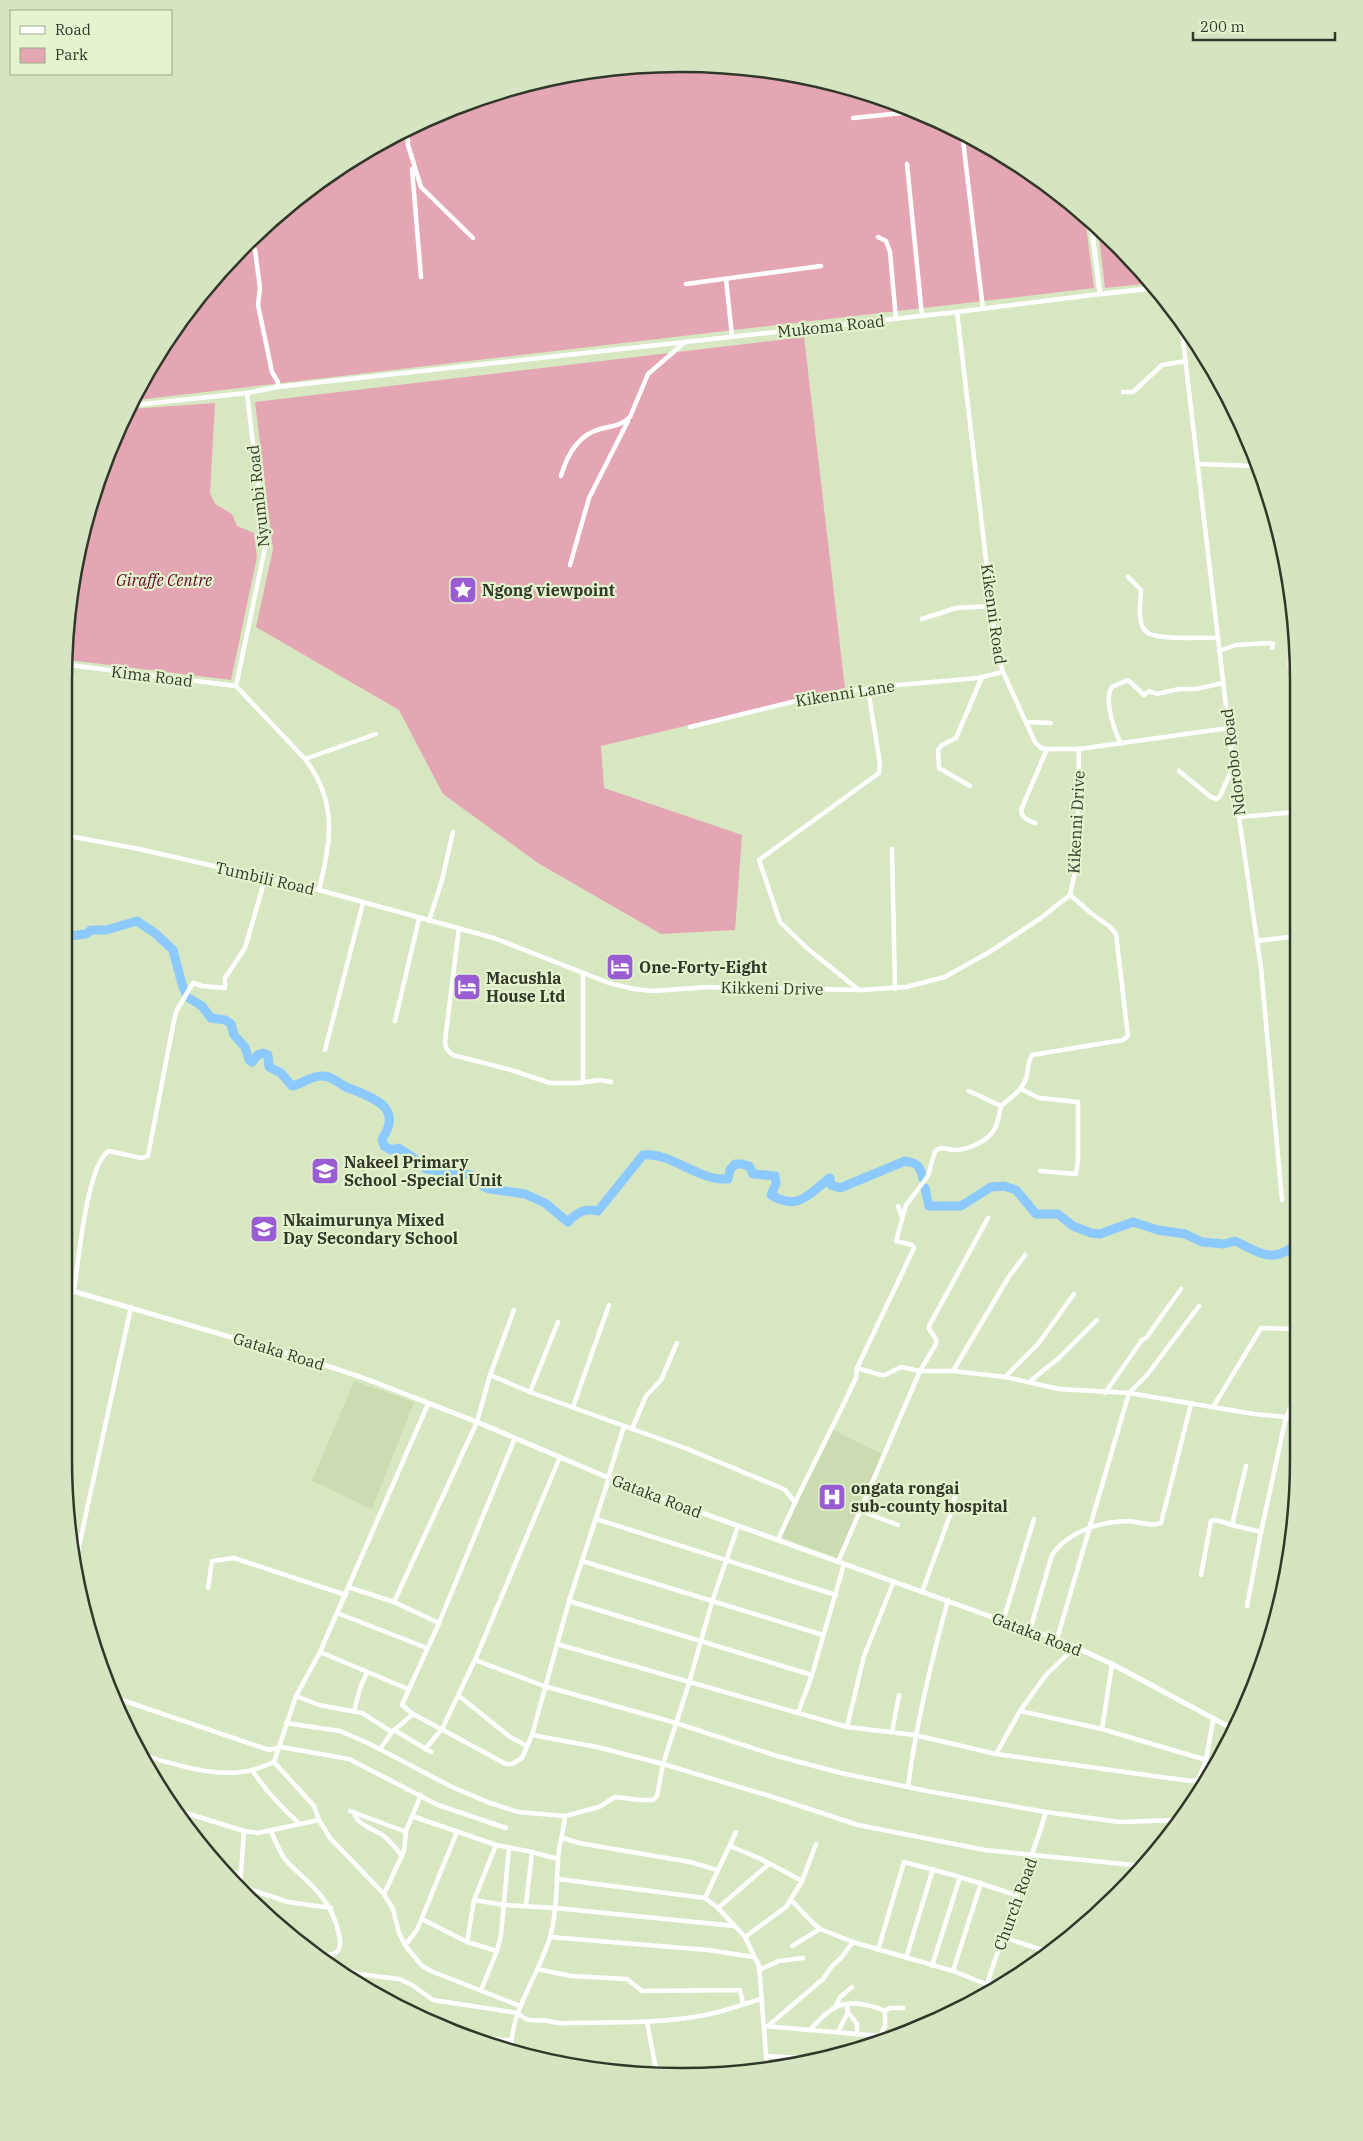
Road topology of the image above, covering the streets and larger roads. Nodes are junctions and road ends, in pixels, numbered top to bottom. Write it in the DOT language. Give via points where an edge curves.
graph roads {
  1 [pos="899,113"];
  2 [pos="853,118"];
  3 [pos="408,137"];
  4 [pos="963,142"];
  5 [pos="411,156"];
  6 [pos="907,164"];
  7 [pos="1092,233"];
  8 [pos="878,237"];
  9 [pos="473,238"];
  10 [pos="254,249"];
  11 [pos="822,266"];
  12 [pos="420,277"];
  13 [pos="726,279"];
  14 [pos="686,284"];
  15 [pos="1147,289"];
  16 [pos="1100,294"];
  17 [pos="983,308"];
  18 [pos="957,312"];
  19 [pos="922,316"];
  20 [pos="896,319"];
  21 [pos="732,336"];
  22 [pos="1183,336"];
  23 [pos="686,342"];
  24 [pos="1186,361"];
  25 [pos="277,387"];
  26 [pos="1123,392"];
  27 [pos="247,393"];
  28 [pos="139,404"];
  29 [pos="630,418"];
  30 [pos="1198,464"];
  31 [pos="1251,466"];
  32 [pos="561,476"];
  33 [pos="570,565"];
  34 [pos="1128,577"];
  35 [pos="991,606"];
  36 [pos="922,619"];
  37 [pos="1217,638"];
  38 [pos="1272,648"];
  39 [pos="1219,650"];
  40 [pos="73,665"];
  41 [pos="1002,672"];
  42 [pos="982,678"];
  43 [pos="1223,683"];
  44 [pos="236,686"];
  45 [pos="868,689"];
  46 [pos="1026,722"];
  47 [pos="1051,723"];
  48 [pos="690,727"];
  49 [pos="1229,728"];
  50 [pos="376,734"];
  51 [pos="1121,744"];
  52 [pos="1047,749"];
  53 [pos="1079,749"];
  54 [pos="305,759"];
  55 [pos="1234,765"];
  56 [pos="1179,772"];
  57 [pos="970,786"];
  58 [pos="1290,813"];
  59 [pos="1239,818"];
  60 [pos="1035,823"];
  61 [pos="454,832"];
  62 [pos="72,837"];
  63 [pos="892,849"];
  64 [pos="265,879"];
  65 [pos="319,890"];
  66 [pos="1070,894"];
  67 [pos="363,903"];
  68 [pos="419,919"];
  69 [pos="429,921"];
  70 [pos="458,928"];
  71 [pos="1290,937"];
  72 [pos="1257,940"];
  73 [pos="582,974"];
  74 [pos="895,989"];
  75 [pos="860,990"];
  76 [pos="395,1021"];
  77 [pos="325,1050"];
  78 [pos="583,1082"];
  79 [pos="611,1082"];
  80 [pos="1021,1090"];
  81 [pos="970,1091"];
  82 [pos="1001,1106"];
  83 [pos="1040,1171"];
  84 [pos="1282,1200"];
  85 [pos="898,1206"];
  86 [pos="902,1218"];
  87 [pos="988,1218"];
  88 [pos="1025,1255"];
  89 [pos="72,1286"];
  90 [pos="1181,1290"];
  91 [pos="72,1291"];
  92 [pos="1074,1294"];
  93 [pos="609,1305"];
  94 [pos="1199,1306"];
  95 [pos="131,1307"];
  96 [pos="514,1310"];
  97 [pos="1097,1320"];
  98 [pos="558,1322"];
  99 [pos="1290,1329"];
  100 [pos="677,1342"];
  101 [pos="857,1368"];
  102 [pos="920,1371"];
  103 [pos="953,1371"];
  104 [pos="490,1376"];
  105 [pos="1005,1377"];
  106 [pos="1030,1381"];
  107 [pos="530,1392"];
  108 [pos="1105,1393"];
  109 [pos="1129,1394"];
  110 [pos="428,1404"];
  111 [pos="1191,1404"];
  112 [pos="573,1407"];
  113 [pos="1213,1407"];
  114 [pos="1290,1409"];
  115 [pos="1286,1417"];
  116 [pos="1290,1418"];
  117 [pos="477,1422"];
  118 [pos="624,1426"];
  119 [pos="632,1429"];
  120 [pos="515,1438"];
  121 [pos="560,1457"];
  122 [pos="1246,1466"];
  123 [pos="609,1478"];
  124 [pos="955,1495"];
  125 [pos="794,1501"];
  126 [pos="861,1510"];
  127 [pos="596,1519"];
  128 [pos="1034,1519"];
  129 [pos="898,1525"];
  130 [pos="1232,1525"];
  131 [pos="738,1526"];
  132 [pos="1091,1527"];
  133 [pos="1260,1532"];
  134 [pos="778,1540"];
  135 [pos="79,1546"];
  136 [pos="727,1560"];
  137 [pos="582,1561"];
  138 [pos="841,1563"];
  139 [pos="1201,1575"];
  140 [pos="894,1582"];
  141 [pos="348,1587"];
  142 [pos="208,1588"];
  143 [pos="922,1592"];
  144 [pos="346,1595"];
  145 [pos="836,1595"];
  146 [pos="948,1600"];
  147 [pos="569,1601"];
  148 [pos="394,1602"];
  149 [pos="712,1602"];
  150 [pos="1247,1606"];
  151 [pos="337,1613"];
  152 [pos="1003,1621"];
  153 [pos="439,1622"];
  154 [pos="1030,1630"];
  155 [pos="823,1635"];
  156 [pos="1057,1639"];
  157 [pos="700,1642"];
  158 [pos="557,1644"];
  159 [pos="1076,1646"];
  160 [pos="427,1648"];
  161 [pos="320,1652"];
  162 [pos="475,1660"];
  163 [pos="1112,1664"];
  164 [pos="367,1672"];
  165 [pos="812,1675"];
  166 [pos="689,1683"];
  167 [pos="544,1686"];
  168 [pos="408,1689"];
  169 [pos="899,1695"];
  170 [pos="296,1696"];
  171 [pos="458,1696"];
  172 [pos="122,1700"];
  173 [pos="354,1711"];
  174 [pos="1020,1711"];
  175 [pos="413,1714"];
  176 [pos="798,1714"];
  177 [pos="1213,1720"];
  178 [pos="286,1723"];
  179 [pos="676,1723"];
  180 [pos="847,1727"];
  181 [pos="1229,1727"];
  182 [pos="442,1729"];
  183 [pos="1102,1729"];
  184 [pos="393,1731"];
  185 [pos="892,1732"];
  186 [pos="532,1735"];
  187 [pos="915,1735"];
  188 [pos="527,1746"];
  189 [pos="281,1747"];
  190 [pos="380,1749"];
  191 [pos="425,1749"];
  192 [pos="430,1752"];
  193 [pos="996,1754"];
  194 [pos="150,1757"];
  195 [pos="1206,1760"];
  196 [pos="274,1762"];
  197 [pos="663,1764"];
  198 [pos="252,1770"];
  199 [pos="1196,1781"];
  200 [pos="1196,1785"];
  201 [pos="908,1787"];
  202 [pos="421,1795"];
  203 [pos="1046,1812"];
  204 [pos="186,1813"];
  205 [pos="412,1816"];
  206 [pos="565,1816"];
  207 [pos="319,1820"];
  208 [pos="1172,1820"];
  209 [pos="300,1824"];
  210 [pos="506,1828"];
  211 [pos="244,1831"];
  212 [pos="271,1831"];
  213 [pos="406,1832"];
  214 [pos="457,1832"];
  215 [pos="736,1832"];
  216 [pos="563,1838"];
  217 [pos="816,1844"];
  218 [pos="496,1845"];
  219 [pos="730,1846"];
  220 [pos="509,1847"];
  221 [pos="532,1852"];
  222 [pos="402,1856"];
  223 [pos="1032,1856"];
  224 [pos="558,1859"];
  225 [pos="769,1864"];
  226 [pos="1135,1866"];
  227 [pos="933,1869"];
  228 [pos="717,1870"];
  229 [pos="235,1873"];
  230 [pos="240,1874"];
  231 [pos="960,1877"];
  232 [pos="240,1878"];
  233 [pos="558,1879"];
  234 [pos="802,1882"];
  235 [pos="981,1883"];
  236 [pos="252,1891"];
  237 [pos="384,1894"];
  238 [pos="1016,1896"];
  239 [pos="705,1898"];
  240 [pos="474,1900"];
  241 [pos="792,1900"];
  242 [pos="504,1905"];
  243 [pos="526,1906"];
  244 [pos="331,1908"];
  245 [pos="556,1908"];
  246 [pos="718,1908"];
  247 [pos="422,1919"];
  248 [pos="735,1926"];
  249 [pos="820,1929"];
  250 [pos="550,1937"];
  251 [pos="745,1937"];
  252 [pos="1002,1938"];
  253 [pos="467,1942"];
  254 [pos="853,1942"];
  255 [pos="405,1946"];
  256 [pos="792,1946"];
  257 [pos="878,1950"];
  258 [pos="1042,1950"];
  259 [pos="497,1951"];
  260 [pos="330,1957"];
  261 [pos="754,1957"];
  262 [pos="803,1958"];
  263 [pos="906,1958"];
  264 [pos="932,1966"];
  265 [pos="537,1969"];
  266 [pos="759,1970"];
  267 [pos="953,1971"];
  268 [pos="352,1972"];
  269 [pos="987,1985"];
  270 [pos="852,1987"];
  271 [pos="481,1990"];
  272 [pos="761,1999"];
  273 [pos="743,2004"];
  274 [pos="847,2004"];
  275 [pos="520,2006"];
  276 [pos="835,2008"];
  277 [pos="903,2008"];
  278 [pos="848,2012"];
  279 [pos="885,2012"];
  280 [pos="518,2013"];
  281 [pos="647,2022"];
  282 [pos="766,2026"];
  283 [pos="810,2030"];
  284 [pos="838,2032"];
  285 [pos="857,2034"];
  286 [pos="881,2035"];
  287 [pos="868,2036"];
  288 [pos="877,2036"];
  289 [pos="496,2039"];
  290 [pos="868,2039"];
  291 [pos="511,2041"];
  292 [pos="766,2056"];
  293 [pos="796,2058"];
  294 [pos="767,2062"];
  295 [pos="656,2067"];
  1 -- 2 [label="street"];
  3 -- 5 [label="street"];
  4 -- 17 [label="street"];
  5 -- 9 [label="street" via="424,191"];
  5 -- 12 [label="street"];
  6 -- 19 [label="street"];
  7 -- 16 [label="street"];
  8 -- 20 [label="street" via="886,241 890,252"];
  10 -- 25 [label="street" via="260,288 258,305"];
  11 -- 13 [label="street"];
  13 -- 14 [label="street"];
  13 -- 21 [label="street"];
  15 -- 16 [label="street, Mukoma Road"];
  16 -- 17 [label="street, Mukoma Road"];
  17 -- 18 [label="street, Mukoma Road"];
  18 -- 19 [label="street, Mukoma Road"];
  18 -- 35 [label="street, Kikenni Road"];
  19 -- 20 [label="street, Mukoma Road"];
  20 -- 21 [label="street, Mukoma Road"];
  21 -- 23 [label="street, Mukoma Road"];
  22 -- 24 [label="street, Ndorobo Road"];
  23 -- 25 [label="street, Mukoma Road"];
  23 -- 29 [label="street" via="648,374"];
  24 -- 26 [label="street" via="1162,365 1133,392"];
  24 -- 30 [label="street, Ndorobo Road"];
  25 -- 27 [label="street, Mukoma Road"];
  27 -- 28 [label="street, Mukoma Road"];
  27 -- 44 [label="street, Nyumbi Road" via="265,548"];
  29 -- 32 [label="street" via="583,438 568,457"];
  29 -- 33 [label="street" via="589,498"];
  30 -- 31 [label="street"];
  30 -- 37 [label="street, Ndorobo Road"];
  34 -- 37 [label="street" via="1141,590 1139,612 1148,634"];
  35 -- 36 [label="street" via="956,608"];
  35 -- 41 [label="street, Kikenni Road"];
  37 -- 39 [label="street, Ndorobo Road"];
  38 -- 39 [label="street" via="1272,643 1260,643"];
  39 -- 43 [label="street, Ndorobo Road"];
  40 -- 44 [label="street, Kima Road"];
  41 -- 42 [label="street, Kikenni Lane"];
  41 -- 46 [label="street, Kikenni Road"];
  42 -- 45 [label="street, Kikenni Lane"];
  42 -- 57 [label="street" via="956,738 942,745 937,754 942,772"];
  43 -- 49 [label="street, Ndorobo Road"];
  43 -- 51 [label="street" via="1157,694 1149,691 1145,695 1128,680 1112,687 1109,694 1113,724"];
  44 -- 54 [label="street"];
  45 -- 48 [label="street, Kikenni Lane" via="802,699"];
  45 -- 75 [label="street" via="879,773 759,860 780,922"];
  46 -- 47 [label="street"];
  46 -- 52 [label="street, Kikenni Road" via="1038,746"];
  49 -- 51 [label="street"];
  49 -- 55 [label="street, Ndorobo Road"];
  50 -- 54 [label="street"];
  51 -- 53 [label="street"];
  52 -- 53 [label="street"];
  52 -- 60 [label="street" via="1021,810 1025,819"];
  53 -- 66 [label="street, Kikenni Drive" via="1077,863"];
  54 -- 65 [label="street" via="314,771 326,802 330,830"];
  55 -- 56 [label="street" via="1217,799"];
  55 -- 59 [label="street, Ndorobo Road"];
  58 -- 59 [label="street"];
  59 -- 72 [label="street, Ndorobo Road"];
  61 -- 69 [label="street"];
  62 -- 64 [label="street, Tumbili Road"];
  63 -- 74 [label="street"];
  64 -- 65 [label="street, Tumbili Road"];
  64 -- 89 [label="street" via="245,948 225,978 225,988 193,983 174,1020 150,1153 145,1158 109,1151 97,1166"];
  65 -- 67 [label="street, Tumbili Road"];
  66 -- 74 [label="street, Kikkeni Drive" via="1041,918 945,977"];
  66 -- 80 [label="street" via="1116,934 1128,1036 1122,1040 1032,1056"];
  67 -- 68 [label="street, Tumbili Road"];
  67 -- 77 [label="street"];
  68 -- 69 [label="street, Tumbili Road"];
  68 -- 76 [label="street"];
  69 -- 70 [label="street, Tumbili Road"];
  70 -- 73 [label="street, Kikkeni Drive" via="519,946"];
  70 -- 78 [label="street" via="445,1047 453,1055 550,1083"];
  71 -- 72 [label="street"];
  72 -- 84 [label="street, Ndorobo Road"];
  73 -- 75 [label="street, Kikkeni Drive" via="653,991 710,987"];
  73 -- 78 [label="street"];
  74 -- 75 [label="street, Kikkeni Drive"];
  78 -- 79 [label="street"];
  80 -- 82 [label="street"];
  80 -- 83 [label="street" via="1039,1098 1078,1102 1076,1174"];
  81 -- 82 [label="street"];
  82 -- 86 [label="street" via="995,1130 987,1139 960,1151 941,1148 935,1151 928,1176 909,1200"];
  85 -- 86 [label="street"];
  86 -- 101 [label="street" via="897,1242 914,1248"];
  87 -- 102 [label="street" via="930,1326 936,1344"];
  88 -- 103 [label="street"];
  90 -- 108 [label="street"];
  91 -- 95 [label="street, Gataka Road"];
  92 -- 105 [label="street" via="1038,1344"];
  93 -- 112 [label="street"];
  94 -- 109 [label="street" via="1147,1376"];
  95 -- 110 [label="street, Gataka Road" via="316,1362"];
  95 -- 135 [label="street"];
  96 -- 104 [label="street"];
  97 -- 106 [label="street" via="1059,1358"];
  98 -- 107 [label="street"];
  99 -- 113 [label="street" via="1261,1328"];
  100 -- 119 [label="street" via="661,1380 646,1396"];
  101 -- 102 [label="street" via="880,1375 901,1367"];
  101 -- 125 [label="street" via="856,1378 834,1425"];
  102 -- 103 [label="street"];
  102 -- 126 [label="street"];
  103 -- 105 [label="street"];
  104 -- 107 [label="street"];
  104 -- 117 [label="street"];
  105 -- 106 [label="street"];
  106 -- 108 [label="street" via="1059,1389"];
  107 -- 112 [label="street"];
  108 -- 109 [label="street"];
  109 -- 111 [label="street"];
  109 -- 132 [label="street"];
  110 -- 117 [label="street, Gataka Road"];
  110 -- 141 [label="street"];
  111 -- 113 [label="street"];
  111 -- 132 [label="street" via="1161,1523 1121,1522"];
  112 -- 118 [label="street"];
  113 -- 115 [label="street"];
  114 -- 115 [label="street"];
  115 -- 116 [label="street"];
  115 -- 133 [label="street"];
  117 -- 120 [label="street, Gataka Road"];
  117 -- 148 [label="street"];
  118 -- 119 [label="street"];
  118 -- 123 [label="street"];
  119 -- 125 [label="street" via="779,1487"];
  120 -- 121 [label="street, Gataka Road"];
  120 -- 153 [label="street"];
  121 -- 123 [label="street, Gataka Road"];
  121 -- 162 [label="street"];
  122 -- 130 [label="street"];
  123 -- 127 [label="street"];
  123 -- 131 [label="street, Gataka Road"];
  124 -- 143 [label="street"];
  125 -- 134 [label="street"];
  126 -- 129 [label="street"];
  126 -- 138 [label="street"];
  127 -- 136 [label="street"];
  127 -- 137 [label="street"];
  128 -- 152 [label="street"];
  130 -- 133 [label="street"];
  130 -- 139 [label="street" via="1216,1520 1212,1522"];
  131 -- 134 [label="street, Gataka Road"];
  131 -- 136 [label="street"];
  132 -- 154 [label="street" via="1068,1539 1052,1555"];
  132 -- 156 [label="street"];
  133 -- 150 [label="street"];
  134 -- 138 [label="street, Gataka Road"];
  136 -- 145 [label="street"];
  136 -- 149 [label="street"];
  137 -- 147 [label="street"];
  137 -- 149 [label="street"];
  138 -- 140 [label="street, Gataka Road"];
  138 -- 145 [label="street"];
  140 -- 143 [label="street, Gataka Road"];
  140 -- 180 [label="street" via="864,1656"];
  141 -- 144 [label="street"];
  141 -- 148 [label="street"];
  142 -- 144 [label="street" via="212,1561 232,1557"];
  143 -- 146 [label="street, Gataka Road"];
  144 -- 151 [label="street"];
  145 -- 155 [label="street"];
  146 -- 152 [label="street, Gataka Road"];
  146 -- 187 [label="street"];
  147 -- 157 [label="street"];
  147 -- 158 [label="street"];
  148 -- 153 [label="street"];
  149 -- 155 [label="street"];
  149 -- 157 [label="street"];
  151 -- 160 [label="street"];
  151 -- 161 [label="street"];
  152 -- 154 [label="street, Gataka Road"];
  153 -- 160 [label="street"];
  154 -- 156 [label="street, Gataka Road"];
  155 -- 165 [label="street"];
  156 -- 159 [label="street, Gataka Road"];
  157 -- 165 [label="street"];
  157 -- 166 [label="street"];
  158 -- 166 [label="street"];
  158 -- 167 [label="street"];
  159 -- 163 [label="street, Gataka Road"];
  159 -- 174 [label="street" via="1046,1675"];
  160 -- 168 [label="street"];
  161 -- 164 [label="street"];
  161 -- 170 [label="street"];
  162 -- 167 [label="street"];
  162 -- 171 [label="street"];
  163 -- 177 [label="street, Gataka Road"];
  163 -- 183 [label="street"];
  164 -- 168 [label="street"];
  164 -- 173 [label="street"];
  165 -- 176 [label="street"];
  166 -- 176 [label="street"];
  166 -- 179 [label="street"];
  167 -- 179 [label="street"];
  167 -- 186 [label="street"];
  168 -- 175 [label="street" via="402,1705"];
  169 -- 185 [label="street"];
  170 -- 173 [label="street" via="319,1705"];
  170 -- 178 [label="street"];
  171 -- 182 [label="street"];
  171 -- 188 [label="street" via="510,1737"];
  172 -- 189 [label="street" via="269,1750"];
  173 -- 184 [label="street"];
  174 -- 183 [label="street"];
  174 -- 193 [label="street"];
  175 -- 182 [label="street"];
  175 -- 184 [label="street"];
  176 -- 180 [label="street"];
  177 -- 181 [label="street, Gataka Road"];
  177 -- 195 [label="street"];
  178 -- 189 [label="street"];
  178 -- 190 [label="street" via="340,1731"];
  179 -- 197 [label="street"];
  179 -- 201 [label="street" via="778,1756"];
  180 -- 185 [label="street"];
  182 -- 188 [label="street" via="506,1764 518,1762"];
  182 -- 191 [label="street"];
  183 -- 195 [label="street"];
  184 -- 190 [label="street"];
  184 -- 191 [label="street"];
  185 -- 187 [label="street"];
  186 -- 188 [label="street"];
  186 -- 197 [label="street"];
  187 -- 193 [label="street"];
  187 -- 201 [label="street"];
  189 -- 196 [label="street"];
  189 -- 202 [label="street" via="338,1755"];
  190 -- 206 [label="street" via="425,1775 490,1804 518,1812"];
  191 -- 192 [label="street"];
  193 -- 199 [label="street"];
  194 -- 198 [label="street" via="202,1771"];
  195 -- 199 [label="street"];
  196 -- 198 [label="street"];
  196 -- 207 [label="street" via="314,1806"];
  197 -- 206 [label="street" via="657,1796 653,1800 615,1797 599,1807"];
  197 -- 223 [label="street" via="858,1825"];
  198 -- 209 [label="street" via="285,1811"];
  199 -- 200 [label="street"];
  201 -- 203 [label="street"];
  202 -- 205 [label="street"];
  202 -- 210 [label="street" via="438,1805"];
  203 -- 208 [label="street" via="1120,1822"];
  203 -- 223 [label="street, Church Road"];
  204 -- 211 [label="street"];
  205 -- 213 [label="street"];
  205 -- 214 [label="street"];
  206 -- 216 [label="street"];
  207 -- 209 [label="street"];
  207 -- 237 [label="street" via="341,1852"];
  209 -- 212 [label="street"];
  211 -- 212 [label="street"];
  211 -- 230 [label="street"];
  212 -- 244 [label="street" via="286,1861"];
  213 -- 222 [label="street"];
  213 -- 222 [label="street" via="352,1812 362,1824 386,1838"];
  214 -- 218 [label="street"];
  214 -- 247 [label="street"];
  215 -- 219 [label="street"];
  216 -- 224 [label="street"];
  216 -- 228 [label="street"];
  217 -- 234 [label="street"];
  218 -- 220 [label="street"];
  218 -- 240 [label="street"];
  219 -- 225 [label="street"];
  219 -- 228 [label="street"];
  220 -- 221 [label="street"];
  220 -- 242 [label="street"];
  221 -- 224 [label="street"];
  221 -- 243 [label="street"];
  222 -- 237 [label="street"];
  223 -- 226 [label="street"];
  223 -- 238 [label="street, Church Road"];
  224 -- 233 [label="street"];
  225 -- 234 [label="street"];
  225 -- 246 [label="street"];
  227 -- 231 [label="street"];
  227 -- 257 [label="street" via="907,1862 902,1864"];
  227 -- 263 [label="street"];
  228 -- 239 [label="street"];
  229 -- 230 [label="street"];
  230 -- 232 [label="street"];
  231 -- 235 [label="street"];
  231 -- 264 [label="street"];
  233 -- 239 [label="street"];
  233 -- 245 [label="street"];
  234 -- 241 [label="street"];
  235 -- 238 [label="street"];
  235 -- 267 [label="street"];
  236 -- 244 [label="street" via="288,1902"];
  237 -- 255 [label="street" via="393,1909"];
  238 -- 252 [label="street, Church Road"];
  239 -- 246 [label="street"];
  240 -- 242 [label="street"];
  240 -- 253 [label="street"];
  241 -- 249 [label="street"];
  241 -- 251 [label="street"];
  242 -- 243 [label="street"];
  242 -- 259 [label="street"];
  243 -- 245 [label="street"];
  244 -- 260 [label="street" via="340,1944"];
  245 -- 248 [label="street"];
  245 -- 250 [label="street"];
  246 -- 248 [label="street"];
  247 -- 253 [label="street"];
  247 -- 255 [label="street"];
  248 -- 251 [label="street"];
  249 -- 254 [label="street"];
  249 -- 256 [label="street"];
  250 -- 261 [label="street"];
  250 -- 265 [label="street"];
  251 -- 261 [label="street"];
  252 -- 258 [label="street"];
  252 -- 269 [label="street, Church Road"];
  253 -- 259 [label="street"];
  254 -- 257 [label="street"];
  254 -- 282 [label="street" via="823,1980"];
  255 -- 271 [label="street" via="421,1965 431,1971"];
  257 -- 263 [label="street"];
  259 -- 271 [label="street"];
  261 -- 266 [label="street"];
  262 -- 266 [label="street" via="779,1961"];
  263 -- 264 [label="street"];
  264 -- 267 [label="street"];
  265 -- 273 [label="street" via="571,1976 627,1979 642,1991 740,1990"];
  265 -- 275 [label="street"];
  266 -- 272 [label="street"];
  267 -- 269 [label="street"];
  268 -- 280 [label="street" via="399,1979 433,2000"];
  270 -- 276 [label="street" via="840,1997"];
  271 -- 275 [label="street"];
  272 -- 273 [label="street"];
  272 -- 282 [label="street"];
  273 -- 281 [label="street" via="708,2015"];
  274 -- 276 [label="street"];
  274 -- 278 [label="street"];
  274 -- 279 [label="street" via="877,2007"];
  275 -- 280 [label="street"];
  276 -- 283 [label="street"];
  277 -- 279 [label="street" via="890,2008"];
  278 -- 284 [label="street"];
  278 -- 285 [label="street" via="857,2024"];
  279 -- 286 [label="street" via="885,2026"];
  280 -- 281 [label="street" via="525,2020 549,2021 557,2025"];
  280 -- 291 [label="street"];
  281 -- 295 [label="street"];
  282 -- 283 [label="street"];
  282 -- 292 [label="street"];
  283 -- 284 [label="street"];
  284 -- 285 [label="street"];
  285 -- 287 [label="street"];
  287 -- 288 [label="street"];
  287 -- 290 [label="street"];
  289 -- 291 [label="street"];
  292 -- 293 [label="street"];
  292 -- 294 [label="street"];
}
